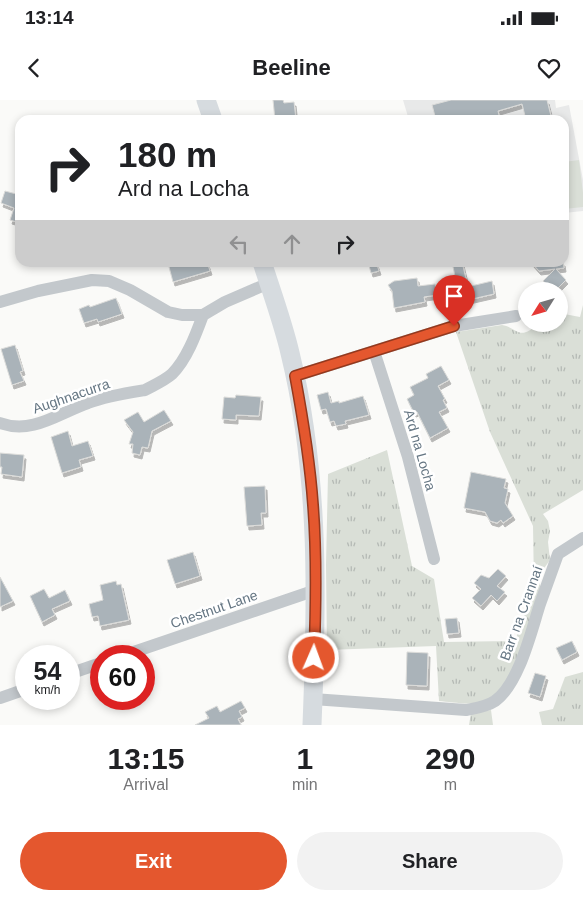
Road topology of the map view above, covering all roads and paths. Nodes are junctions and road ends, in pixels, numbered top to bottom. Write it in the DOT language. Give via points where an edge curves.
graph roads {
  1 [pos="206,100"];
  2 [pos="212,115"];
  3 [pos="264,267"];
  4 [pos="269,283"];
  5 [pos="0,302"];
  6 [pos="203,315"];
  7 [pos="516,316"];
  8 [pos="374,351"];
  9 [pos="295,376"];
  10 [pos="0,423"];
  11 [pos="583,538"];
  12 [pos="434,559"];
  13 [pos="316,590"];
  14 [pos="154,645"];
  15 [pos="15,693"];
  16 [pos="0,698"];
  17 [pos="313,699"];
  18 [pos="312,725"];
  1 -- 2 [label="main road"];
  3 -- 4 [label="main road"];
  4 -- 6 [label="street"];
  4 -- 9 [label="main road"];
  5 -- 6 [label="street" via="92,280 109,281 168,312"];
  6 -- 10 [label="street, Aughnacurra" via="177,368 145,390 91,402 33,425"];
  7 -- 8 [label="street" via="454,326"];
  8 -- 9 [label="street"];
  8 -- 12 [label="street, Ard na Locha" via="408,457"];
  9 -- 13 [label="main road" via="312,497"];
  11 -- 17 [label="street, Barr na Crannaí" via="558,554 518,667 505,692 496,700 466,710"];
  13 -- 14 [label="street, Chestnut Lane"];
  13 -- 17 [label="main road"];
  15 -- 16 [label="street"];
  17 -- 18 [label="main road"];
}
